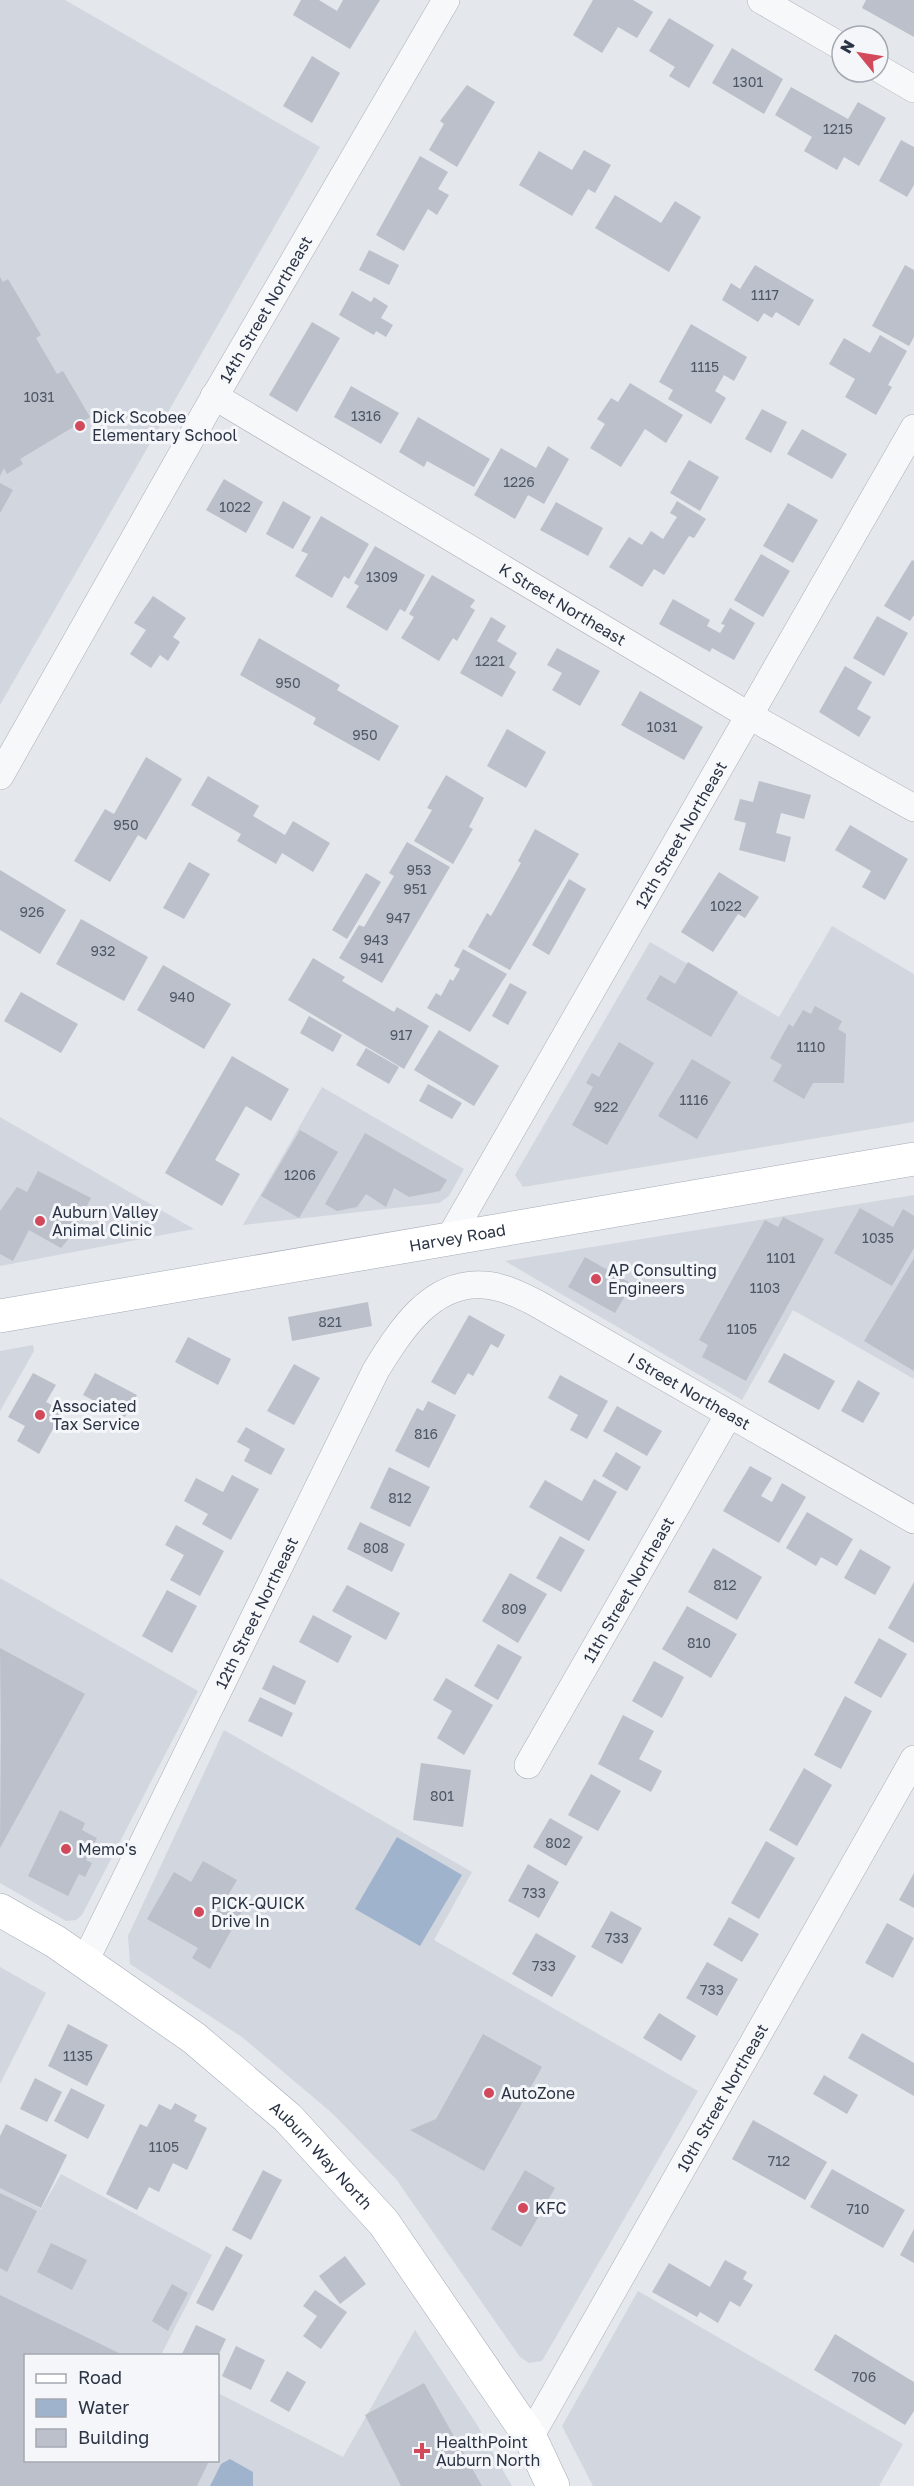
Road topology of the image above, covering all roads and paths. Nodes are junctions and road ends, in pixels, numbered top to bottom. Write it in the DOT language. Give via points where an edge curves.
graph roads {
  1 [pos="446,0"];
  2 [pos="761,0"];
  3 [pos="801,10"];
  4 [pos="830,36"];
  5 [pos="890,75"];
  6 [pos="914,89"];
  7 [pos="214,396"];
  8 [pos="914,428"];
  9 [pos="748,715"];
  10 [pos="0,776"];
  11 [pos="914,808"];
  12 [pos="914,1159"];
  13 [pos="449,1239"];
  14 [pos="457,1288"];
  15 [pos="0,1316"];
  16 [pos="729,1414"];
  17 [pos="914,1520"];
  18 [pos="914,1759"];
  19 [pos="528,1765"];
  20 [pos="0,1910"];
  21 [pos="85,1961"];
  22 [pos="530,2437"];
  23 [pos="553,2486"];
  1 -- 7 [label="street, 14th Street Northeast"];
  2 -- 3 [label="street"];
  3 -- 4 [label="street"];
  5 -- 6 [label="street"];
  7 -- 9 [label="street, K Street Northeast"];
  7 -- 10 [label="street, 14th Street Northeast"];
  8 -- 9 [label="street, 12th Street Northeast"];
  9 -- 11 [label="street, K Street Northeast"];
  9 -- 13 [label="street, 12th Street Northeast"];
  12 -- 13 [label="main road, Harvey Road"];
  13 -- 15 [label="main road, Harvey Road"];
  14 -- 16 [label="street, I Street Northeast" via="483,1285 536,1303"];
  14 -- 21 [label="street, 12th Street Northeast" via="432,1299 414,1317 376,1370"];
  16 -- 17 [label="street, I Street Northeast"];
  16 -- 19 [label="street, 11th Street Northeast"];
  18 -- 22 [label="street, 10th Street Northeast"];
  20 -- 21 [label="main road, Auburn Way North"];
  21 -- 22 [label="main road, Auburn Way North" via="194,2038 288,2118 384,2223"];
  22 -- 23 [label="main road, Auburn Way North"];
}
